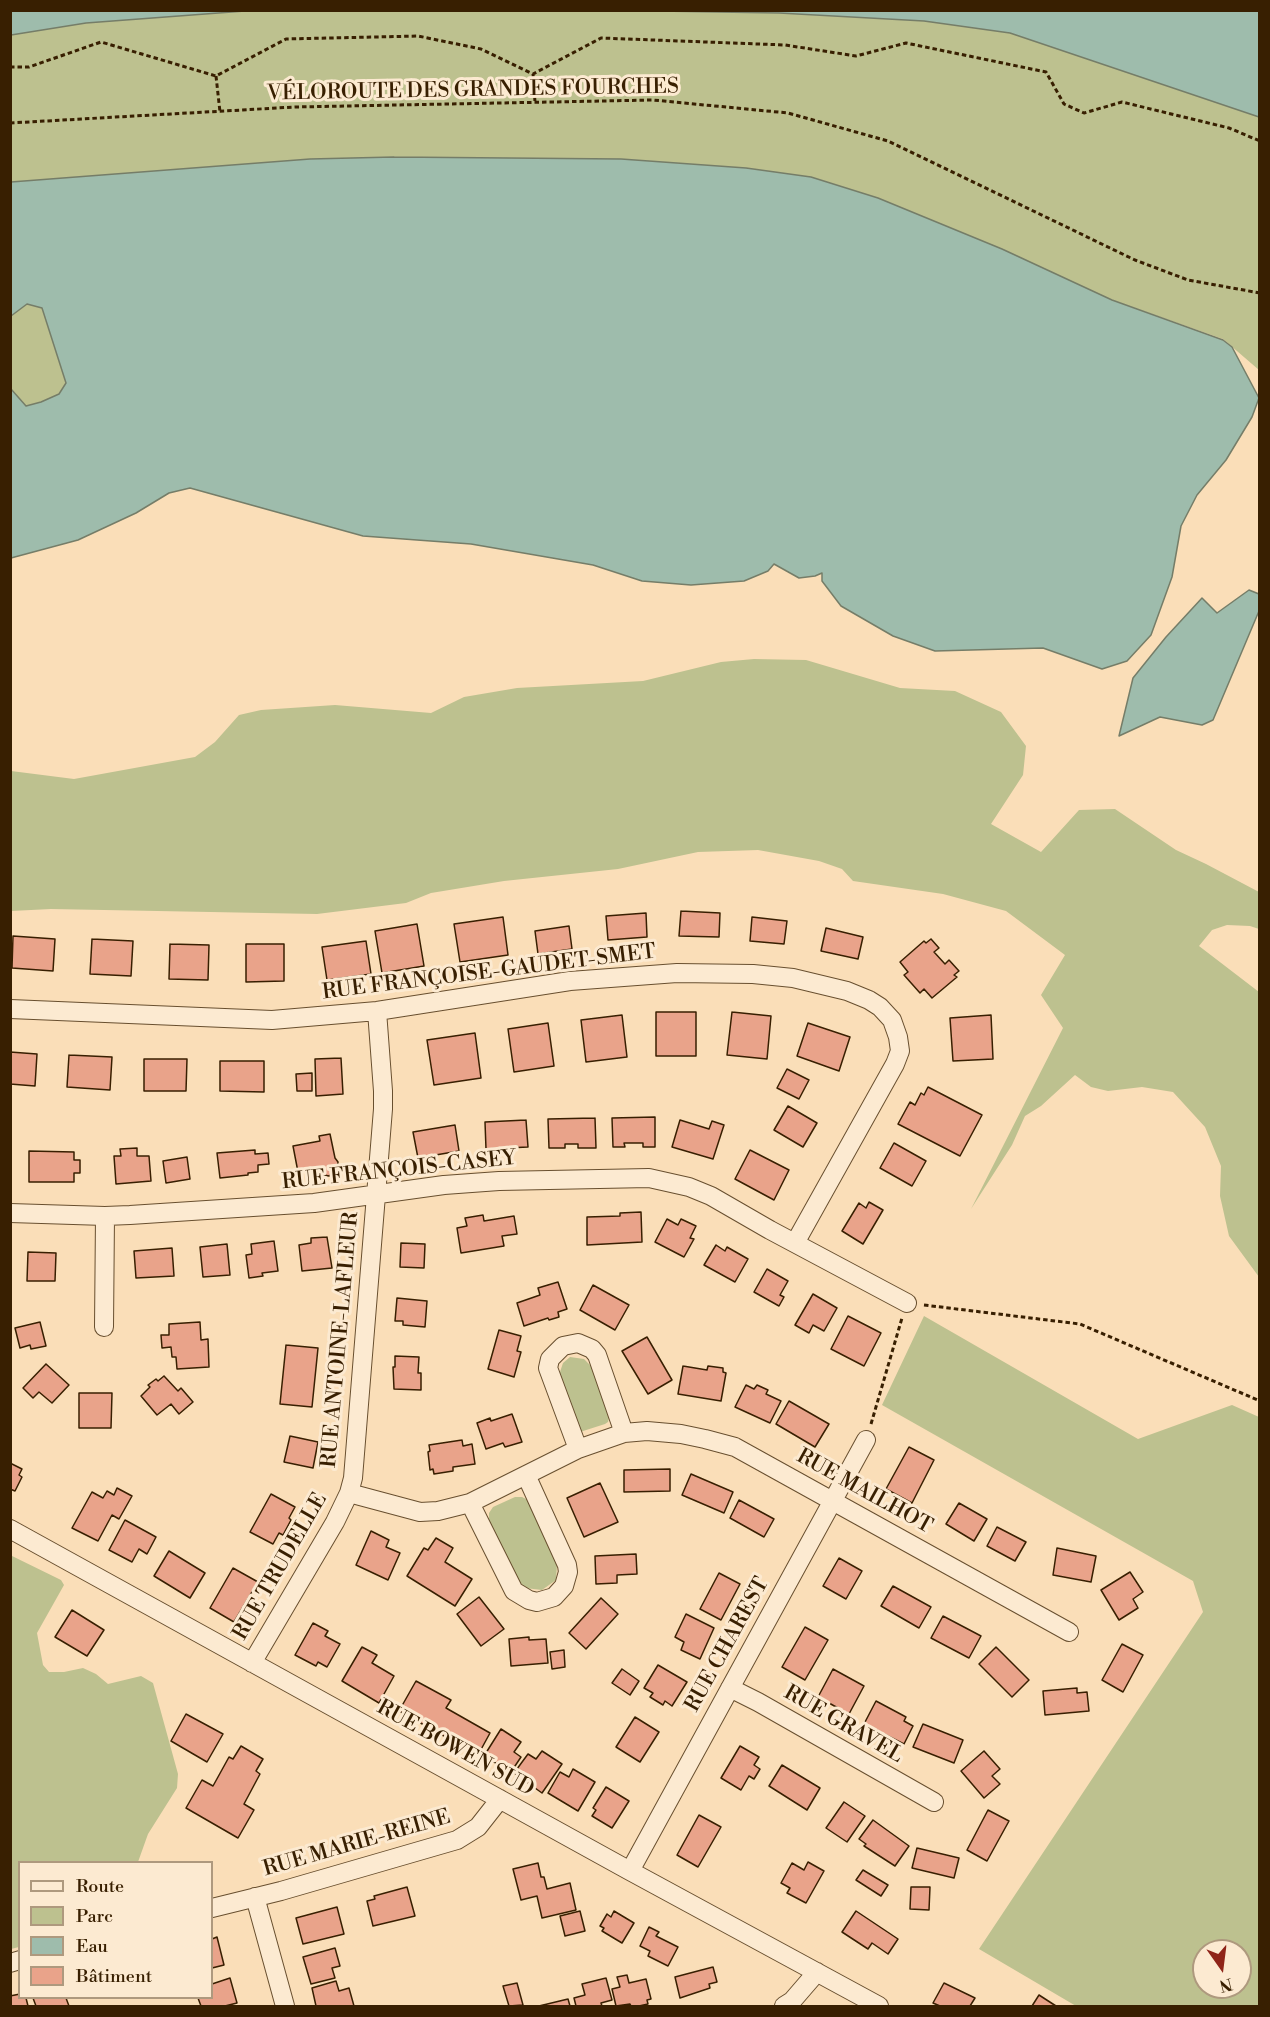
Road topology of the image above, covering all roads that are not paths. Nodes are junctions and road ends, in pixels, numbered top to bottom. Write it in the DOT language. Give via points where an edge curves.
graph roads {
  1 [pos="10,1009"];
  2 [pos="378,1011"];
  3 [pos="376,1195"];
  4 [pos="10,1213"];
  5 [pos="105,1216"];
  6 [pos="795,1243"];
  7 [pos="907,1303"];
  8 [pos="104,1327"];
  9 [pos="624,1433"];
  10 [pos="866,1440"];
  11 [pos="578,1449"];
  12 [pos="526,1475"];
  13 [pos="349,1493"];
  14 [pos="834,1502"];
  15 [pos="470,1503"];
  16 [pos="10,1529"];
  17 [pos="1070,1632"];
  18 [pos="252,1663"];
  19 [pos="730,1688"];
  20 [pos="500,1799"];
  21 [pos="934,1802"];
  22 [pos="630,1871"];
  23 [pos="255,1897"];
  24 [pos="213,1908"];
  25 [pos="817,1972"];
  26 [pos="285,2007"];
  27 [pos="784,2007"];
  28 [pos="879,2007"];
  1 -- 2 [label="street, RUE FRANÇOISE-GAUDET-SMET" via="272,1020"];
  2 -- 3 [label="street, RUE ANTOINE-LAFLEUR" via="383,1091"];
  2 -- 6 [label="street, RUE FRANÇOISE-GAUDET-SMET" via="559,982 677,973 793,978 869,1000 892,1020 900,1051"];
  3 -- 5 [label="street, RUE FRANÇOIS-CASEY" via="281,1206"];
  3 -- 6 [label="street, RUE FRANÇOIS-CASEY" via="499,1181 649,1178 711,1196"];
  3 -- 13 [label="street, RUE ANTOINE-LAFLEUR" via="356,1460"];
  4 -- 5 [label="street, RUE FRANÇOIS-CASEY"];
  5 -- 8 [label="street"];
  6 -- 7 [label="street, RUE FRANÇOIS-CASEY"];
  9 -- 11 [label="street, RUE MAILHOT"];
  9 -- 11 [label="street" via="597,1355 578,1343 563,1346 550,1359 548,1368"];
  9 -- 14 [label="street, RUE MAILHOT" via="681,1434 735,1447"];
  10 -- 14 [label="street, RUE CHAREST"];
  11 -- 12 [label="street, RUE MAILHOT"];
  12 -- 15 [label="street, RUE MAILHOT"];
  12 -- 15 [label="street" via="567,1564 564,1586 554,1597 529,1600 514,1591"];
  13 -- 15 [label="street, RUE MAILHOT" via="420,1512 454,1509"];
  13 -- 18 [label="street, RUE TRUDELLE"];
  14 -- 17 [label="street, RUE MAILHOT"];
  14 -- 19 [label="street, RUE CHAREST"];
  16 -- 18 [label="street, RUE BOWEN SUD"];
  18 -- 20 [label="street, RUE BOWEN SUD"];
  19 -- 21 [label="street, RUE GRAVEL"];
  19 -- 22 [label="street, RUE CHAREST"];
  20 -- 22 [label="street, RUE BOWEN SUD"];
  20 -- 23 [label="street, RUE MARIE-REINE" via="478,1827 457,1840"];
  22 -- 25 [label="street, RUE BOWEN SUD"];
  23 -- 24 [label="street, RUE MARIE-REINE"];
  23 -- 26 [label="street"];
  25 -- 27 [label="street"];
  25 -- 28 [label="street, RUE BOWEN SUD"];
}
